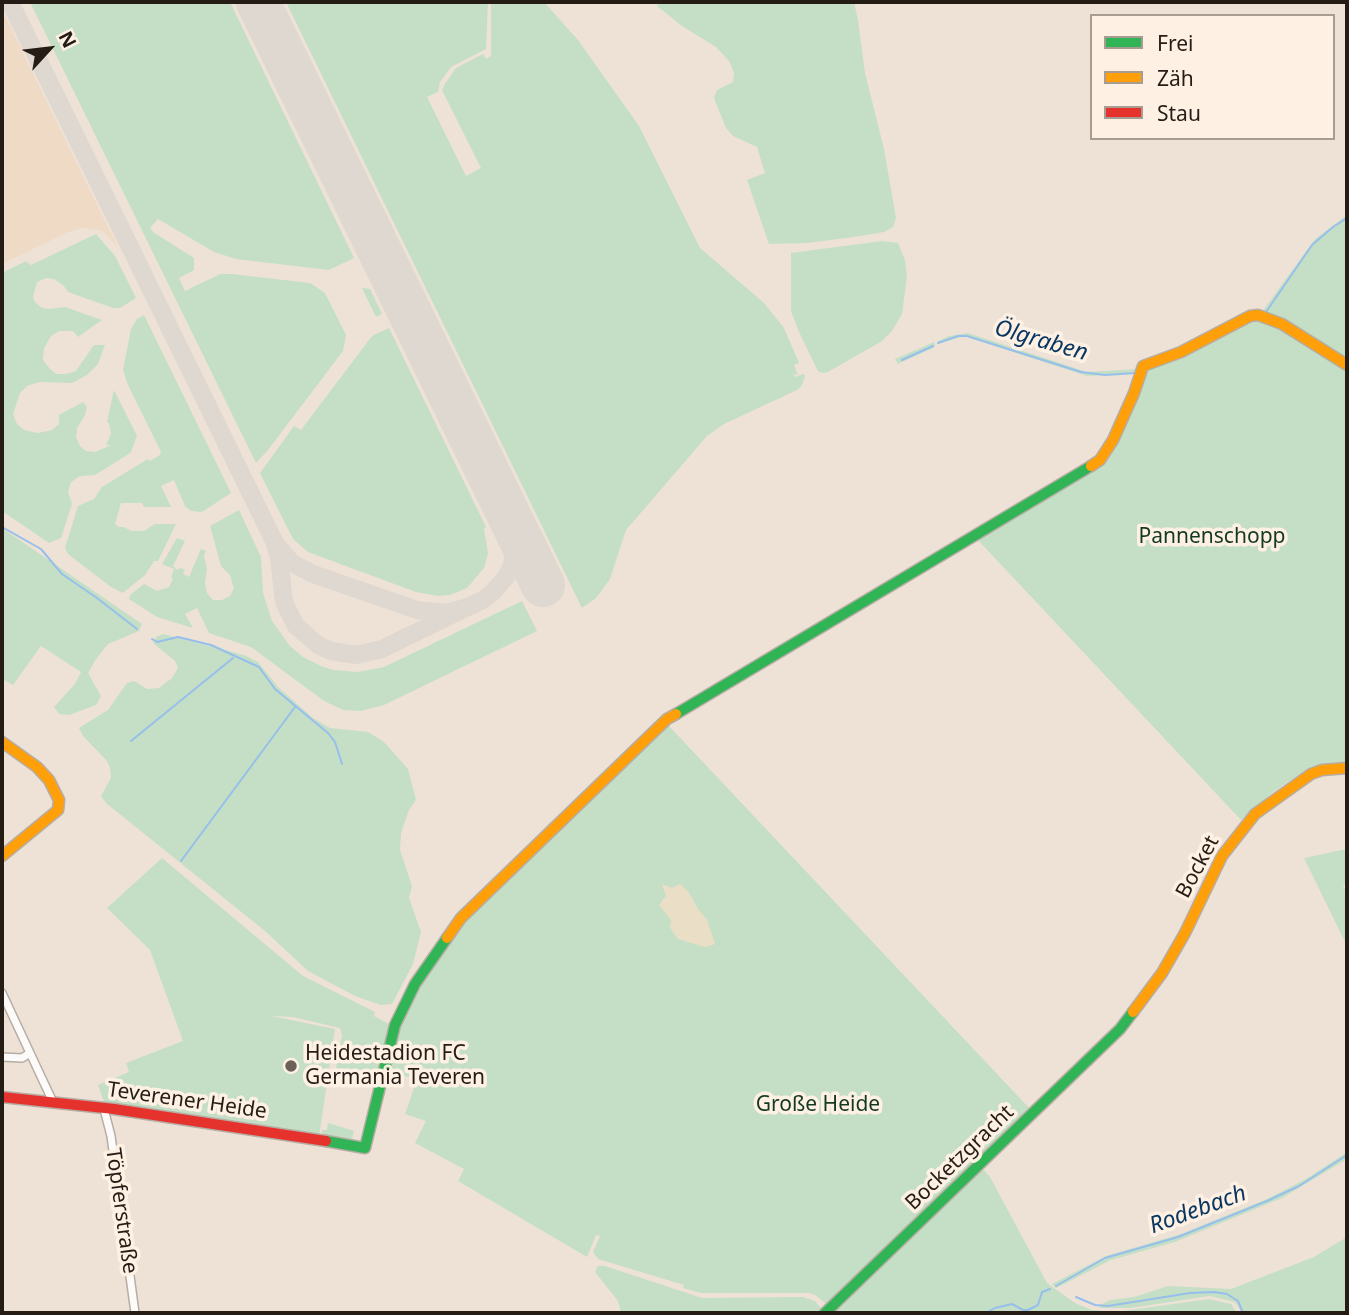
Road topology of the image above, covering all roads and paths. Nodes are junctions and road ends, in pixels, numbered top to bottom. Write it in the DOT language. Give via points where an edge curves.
graph roads {
  1 [pos="1347,366"];
  2 [pos="2,742"];
  3 [pos="1347,768"];
  4 [pos="3,852"];
  5 [pos="2,993"];
  6 [pos="1120,1030"];
  7 [pos="30,1053"];
  8 [pos="2,1057"];
  9 [pos="2,1097"];
  10 [pos="52,1100"];
  11 [pos="104,1109"];
  12 [pos="135,1313"];
  13 [pos="825,1313"];
  1 -- 11 [label="street, Teverener Heide" via="1282,324 1258,315 1143,366 1131,402 1100,460 667,719 461,918 440,947 395,1025 365,1148"];
  2 -- 4 [label="street" via="37,767 60,800 58,810"];
  3 -- 6 [label="street, Bocket" via="1322,769 1299,780 1243,827 1222,856 1162,973"];
  5 -- 7 [label="street"];
  6 -- 13 [label="street, Bocketzgracht"];
  7 -- 8 [label="street" via="22,1058"];
  7 -- 10 [label="street"];
  9 -- 11 [label="street, Teverener Heide"];
  11 -- 12 [label="street, Töpferstraße"];
}
